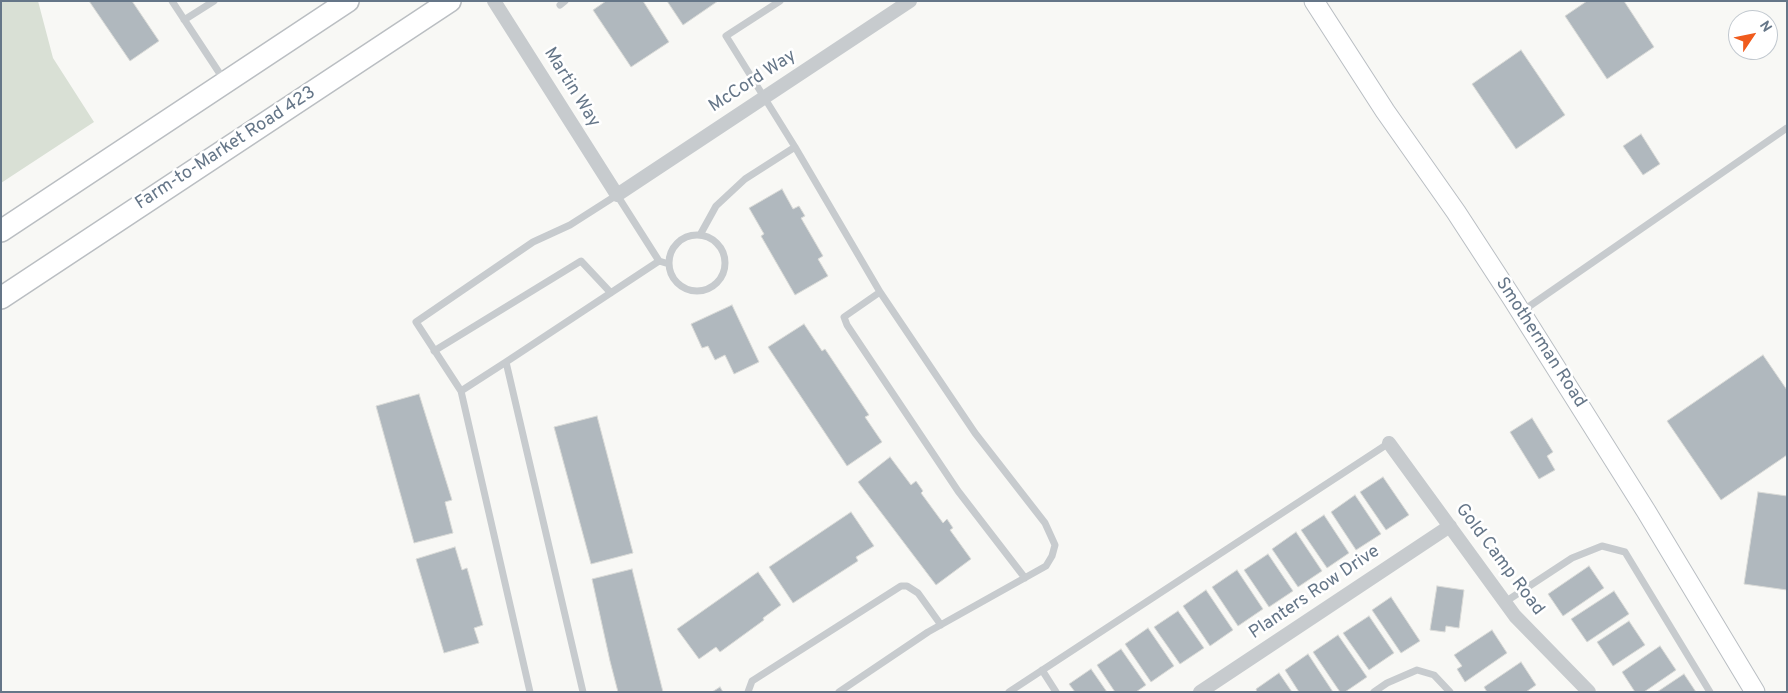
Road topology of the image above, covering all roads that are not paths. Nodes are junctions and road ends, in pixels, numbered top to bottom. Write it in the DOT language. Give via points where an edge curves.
graph roads {
  1 [pos="172,1"];
  2 [pos="214,1"];
  3 [pos="348,1"];
  4 [pos="450,1"];
  5 [pos="494,1"];
  6 [pos="780,1"];
  7 [pos="910,1"];
  8 [pos="1314,1"];
  9 [pos="184,20"];
  10 [pos="225,82"];
  11 [pos="764,98"];
  12 [pos="1787,128"];
  13 [pos="795,147"];
  14 [pos="617,195"];
  15 [pos="1,231"];
  16 [pos="700,235"];
  17 [pos="659,261"];
  18 [pos="670,264"];
  19 [pos="880,292"];
  20 [pos="611,293"];
  21 [pos="1,298"];
  22 [pos="1520,312"];
  23 [pos="434,351"];
  24 [pos="506,362"];
  25 [pos="461,391"];
  26 [pos="1389,443"];
  27 [pos="1450,526"];
  28 [pos="1025,578"];
  29 [pos="1505,602"];
  30 [pos="941,625"];
  31 [pos="1042,670"];
  32 [pos="530,692"];
  33 [pos="583,692"];
  34 [pos="748,692"];
  35 [pos="839,692"];
  36 [pos="1009,692"];
  37 [pos="1056,692"];
  38 [pos="1200,692"];
  39 [pos="1374,692"];
  40 [pos="1450,692"];
  41 [pos="1589,692"];
  42 [pos="1710,692"];
  43 [pos="1755,692"];
  1 -- 9 [label="lane"];
  2 -- 9 [label="lane"];
  3 -- 10 [label="main road"];
  4 -- 21 [label="main road, Farm-to-Market Road 423"];
  5 -- 14 [label="street, Martin Way"];
  6 -- 11 [label="lane" via="726,36"];
  7 -- 11 [label="street, McCord Way"];
  8 -- 22 [label="street, Smotherman Road"];
  9 -- 10 [label="lane"];
  10 -- 15 [label="main road"];
  11 -- 13 [label="lane"];
  11 -- 14 [label="street, McCord Way"];
  12 -- 22 [label="lane"];
  13 -- 16 [label="lane" via="745,179 716,206"];
  13 -- 19 [label="lane"];
  14 -- 17 [label="lane"];
  14 -- 23 [label="lane" via="570,225 533,242 416,322"];
  16 -- 18 [label="lane" via="692,235 678,243 670,256"];
  16 -- 18 [label="lane" via="715,241 724,254 725,269 717,283 703,290 687,289 675,279"];
  17 -- 18 [label="lane"];
  17 -- 20 [label="lane"];
  19 -- 28 [label="lane" via="975,433 1051,533 1055,545 1050,561"];
  19 -- 28 [label="lane" via="844,317 847,325 958,491"];
  20 -- 23 [label="lane" via="581,261"];
  20 -- 24 [label="lane"];
  22 -- 43 [label="street, Smotherman Road"];
  23 -- 25 [label="lane"];
  24 -- 25 [label="lane"];
  24 -- 33 [label="lane"];
  25 -- 32 [label="lane"];
  26 -- 27 [label="street, Gold Camp Road"];
  26 -- 31 [label="lane"];
  27 -- 29 [label="street, Gold Camp Road"];
  27 -- 38 [label="street, Planters Row Drive"];
  28 -- 30 [label="lane"];
  29 -- 41 [label="street, Gold Camp Road"];
  29 -- 42 [label="lane" via="1572,558 1602,546 1625,552"];
  30 -- 34 [label="lane" via="918,593 907,586 900,586 752,681"];
  30 -- 35 [label="lane"];
  31 -- 36 [label="lane"];
  31 -- 37 [label="lane"];
  39 -- 40 [label="lane" via="1417,670 1434,675"];
}
